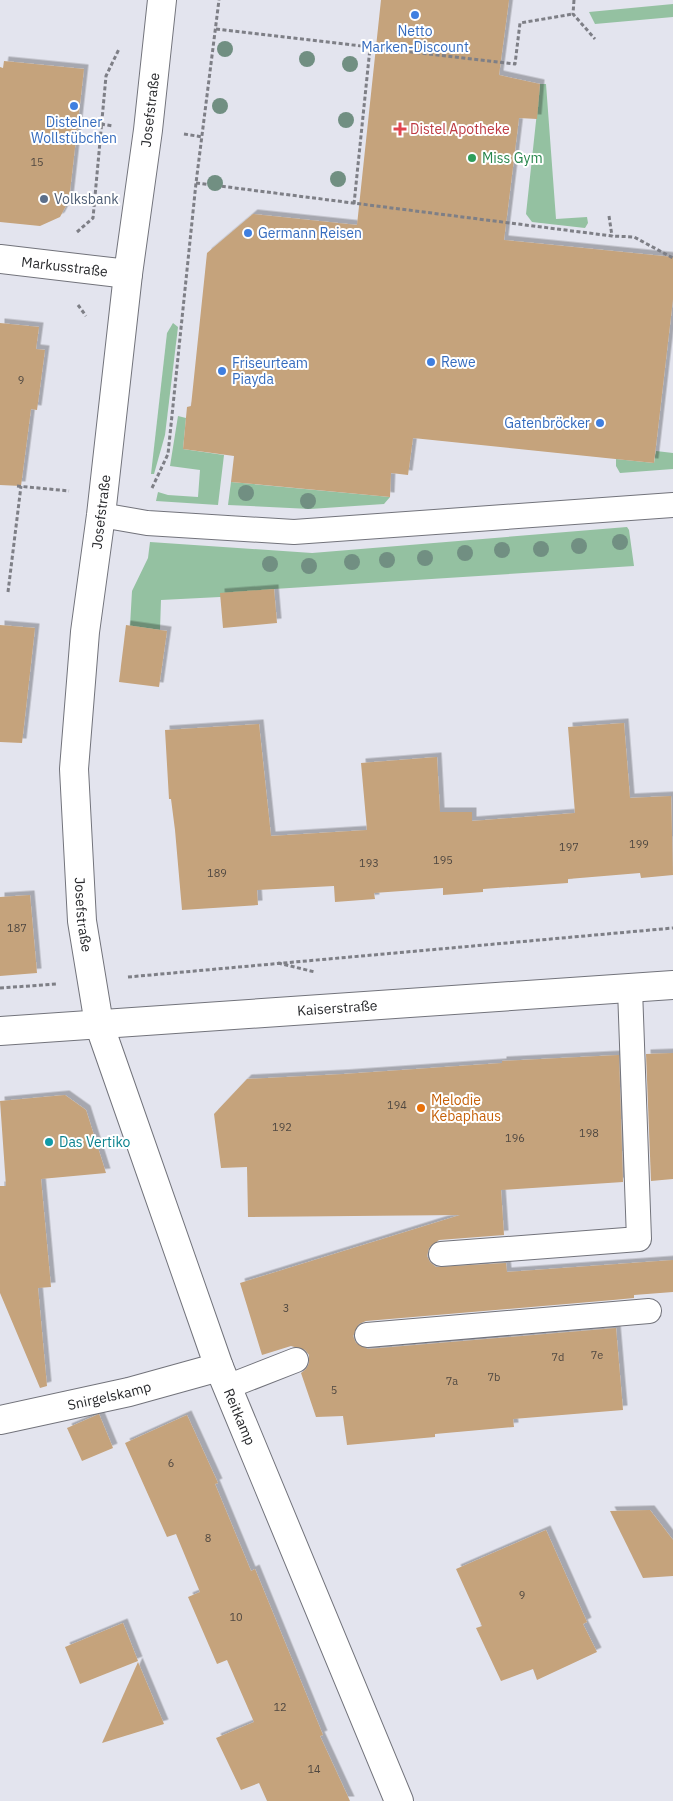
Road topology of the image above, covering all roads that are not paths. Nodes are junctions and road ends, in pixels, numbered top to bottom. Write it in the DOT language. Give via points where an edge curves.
graph roads {
  1 [pos="162,0"];
  2 [pos="0,260"];
  3 [pos="128,274"];
  4 [pos="673,505"];
  5 [pos="101,515"];
  6 [pos="673,985"];
  7 [pos="630,989"];
  8 [pos="99,1024"];
  9 [pos="0,1031"];
  10 [pos="441,1254"];
  11 [pos="649,1311"];
  12 [pos="367,1335"];
  13 [pos="296,1360"];
  14 [pos="223,1377"];
  15 [pos="0,1420"];
  16 [pos="399,1801"];
  1 -- 3 [label="street, Josefstraße"];
  2 -- 3 [label="street, Markusstraße"];
  3 -- 5 [label="street, Josefstraße"];
  4 -- 5 [label="lane" via="294,532 147,524"];
  5 -- 8 [label="street, Josefstraße" via="85,632 74,768 82,921"];
  6 -- 7 [label="street, Kaiserstraße"];
  7 -- 8 [label="street, Kaiserstraße"];
  7 -- 10 [label="lane" via="639,1239"];
  8 -- 9 [label="street, Kaiserstraße"];
  8 -- 14 [label="street, Reitkamp"];
  11 -- 12 [label="lane"];
  13 -- 14 [label="lane"];
  14 -- 15 [label="street, Snirgelskamp" via="129,1392"];
  14 -- 16 [label="street, Reitkamp"];
}
